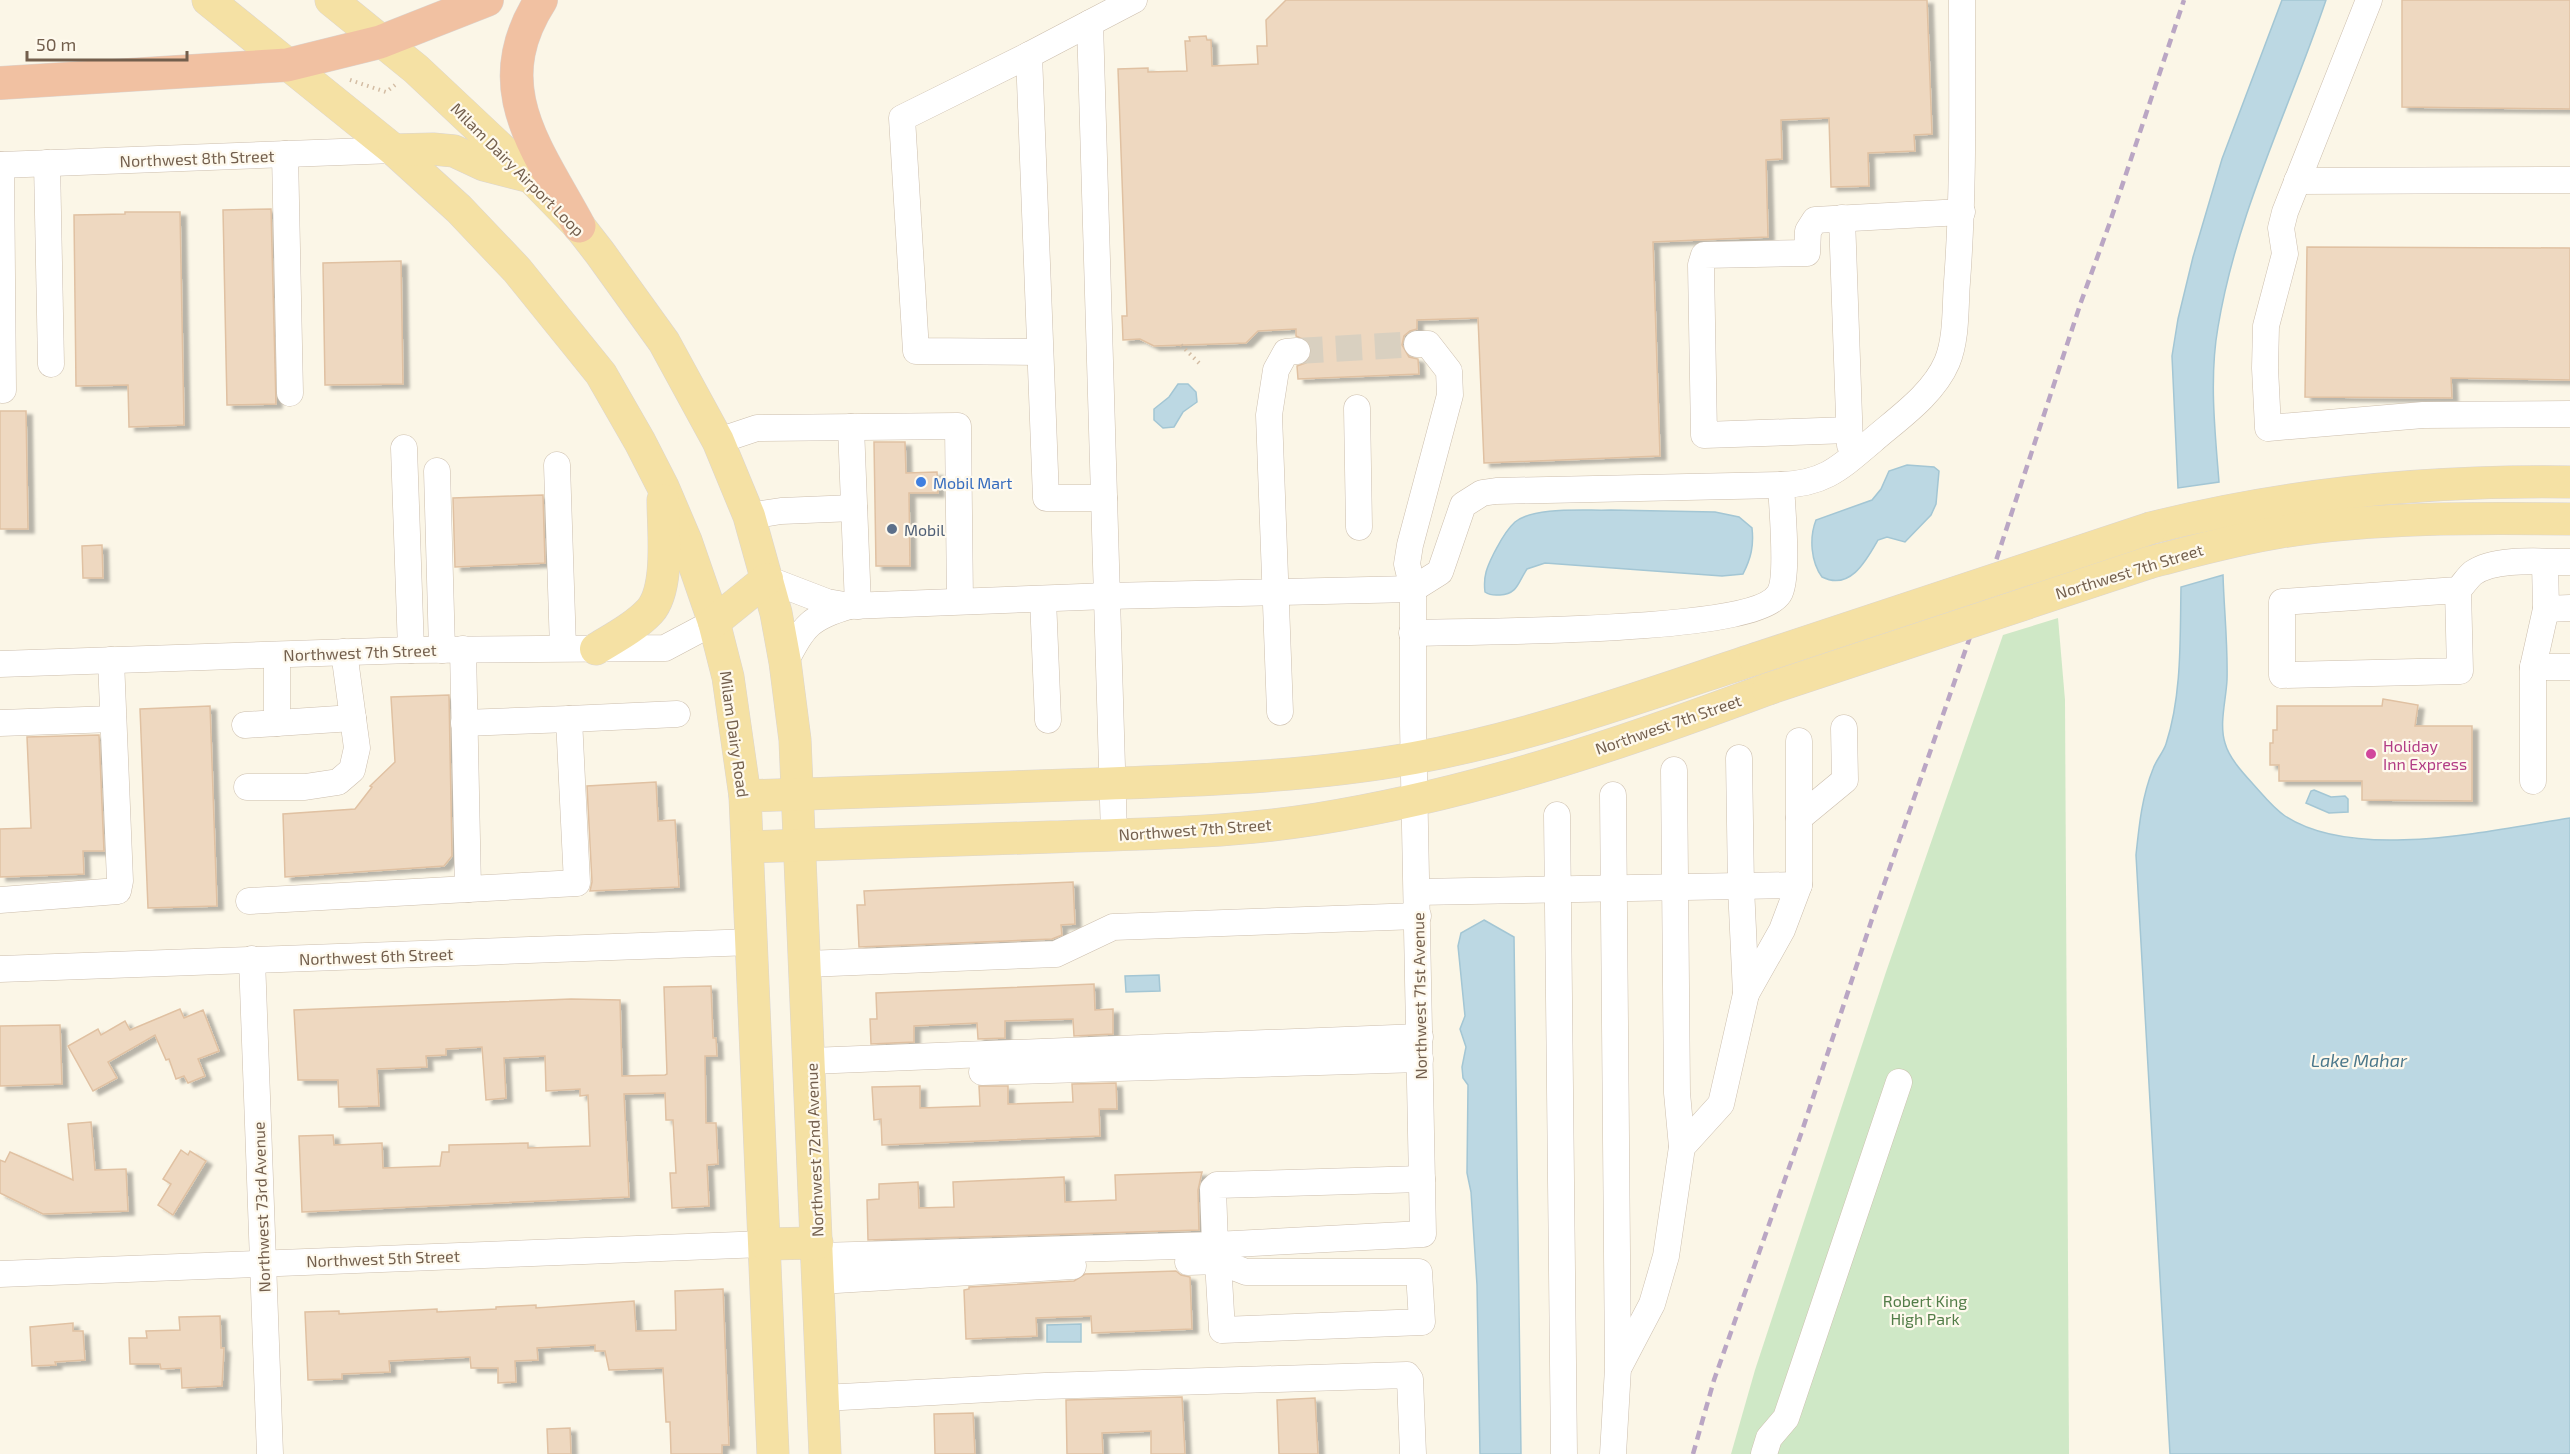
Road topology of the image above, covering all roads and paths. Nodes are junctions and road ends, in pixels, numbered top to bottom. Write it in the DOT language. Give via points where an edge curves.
graph roads {
  1 [pos="208,0"];
  2 [pos="331,0"];
  3 [pos="487,0"];
  4 [pos="541,0"];
  5 [pos="1134,0"];
  6 [pos="1962,0"];
  7 [pos="2368,0"];
  8 [pos="1090,23"];
  9 [pos="380,42"];
  10 [pos="1029,55"];
  11 [pos="287,64"];
  12 [pos="0,83"];
  13 [pos="396,85"];
  14 [pos="343,87"];
  15 [pos="394,150"];
  16 [pos="285,154"];
  17 [pos="47,163"];
  18 [pos="0,165"];
  19 [pos="531,177"];
  20 [pos="2570,180"];
  21 [pos="2297,181"];
  22 [pos="1962,212"];
  23 [pos="1842,218"];
  24 [pos="579,226"];
  25 [pos="1417,344"];
  26 [pos="1181,345"];
  27 [pos="1297,351"];
  28 [pos="1040,352"];
  29 [pos="1199,363"];
  30 [pos="51,364"];
  31 [pos="3,390"];
  32 [pos="290,393"];
  33 [pos="1357,408"];
  34 [pos="2570,414"];
  35 [pos="851,427"];
  36 [pos="1849,430"];
  37 [pos="718,441"];
  38 [pos="404,448"];
  39 [pos="1850,459"];
  40 [pos="557,465"];
  41 [pos="436,471"];
  42 [pos="2570,482"];
  43 [pos="1781,485"];
  44 [pos="663,487"];
  45 [pos="1104,498"];
  46 [pos="854,508"];
  47 [pos="749,516"];
  48 [pos="2570,519"];
  49 [pos="1359,527"];
  50 [pos="2558,562"];
  51 [pos="767,579"];
  52 [pos="1413,589"];
  53 [pos="2458,590"];
  54 [pos="1275,592"];
  55 [pos="1108,596"];
  56 [pos="1043,599"];
  57 [pos="960,601"];
  58 [pos="854,606"];
  59 [pos="2558,609"];
  60 [pos="714,622"];
  61 [pos="1412,633"];
  62 [pos="562,648"];
  63 [pos="596,649"];
  64 [pos="411,650"];
  65 [pos="452,650"];
  66 [pos="344,652"];
  67 [pos="277,655"];
  68 [pos="111,660"];
  69 [pos="785,662"];
  70 [pos="0,664"];
  71 [pos="2533,667"];
  72 [pos="2570,667"];
  73 [pos="1280,712"];
  74 [pos="677,714"];
  75 [pos="353,718"];
  76 [pos="569,718"];
  77 [pos="113,719"];
  78 [pos="1048,720"];
  79 [pos="0,723"];
  80 [pos="277,723"];
  81 [pos="465,723"];
  82 [pos="245,725"];
  83 [pos="1844,728"];
  84 [pos="1799,741"];
  85 [pos="1415,758"];
  86 [pos="1739,758"];
  87 [pos="1674,770"];
  88 [pos="2533,781"];
  89 [pos="1112,783"];
  90 [pos="247,787"];
  91 [pos="799,795"];
  92 [pos="1613,795"];
  93 [pos="746,796"];
  94 [pos="1415,801"];
  95 [pos="1557,815"];
  96 [pos="1799,818"];
  97 [pos="1114,835"];
  98 [pos="801,846"];
  99 [pos="748,847"];
  100 [pos="1799,885"];
  101 [pos="1677,887"];
  102 [pos="1741,887"];
  103 [pos="468,889"];
  104 [pos="1613,889"];
  105 [pos="1557,890"];
  106 [pos="0,900"];
  107 [pos="249,901"];
  108 [pos="1417,904"];
  109 [pos="753,942"];
  110 [pos="252,959"];
  111 [pos="806,964"];
  112 [pos="0,969"];
  113 [pos="1746,994"];
  114 [pos="1420,1048"];
  115 [pos="811,1069"];
  116 [pos="1899,1082"];
  117 [pos="1682,1148"];
  118 [pos="1422,1179"];
  119 [pos="765,1244"];
  120 [pos="1217,1253"];
  121 [pos="818,1260"];
  122 [pos="263,1263"];
  123 [pos="0,1274"];
  124 [pos="1618,1368"];
  125 [pos="823,1398"];
  126 [pos="270,1454"];
  127 [pos="773,1454"];
  128 [pos="825,1454"];
  129 [pos="1413,1454"];
  130 [pos="1564,1454"];
  131 [pos="1613,1454"];
  132 [pos="1764,1454"];
  1 -- 11 [label="main road"];
  2 -- 9 [label="main road, Milam Dairy Airport Loop"];
  3 -- 9 [label="highway"];
  4 -- 24 [label="highway" via="518,51 518,100 530,135"];
  5 -- 8 [label="street"];
  6 -- 22 [label="street"];
  7 -- 21 [label="street"];
  8 -- 10 [label="street"];
  8 -- 45 [label="street"];
  9 -- 11 [label="highway"];
  9 -- 19 [label="main road, Milam Dairy Airport Loop" via="416,69"];
  10 -- 28 [label="street"];
  10 -- 28 [label="street" via="902,118 915,351"];
  11 -- 12 [label="highway"];
  11 -- 15 [label="main road"];
  13 -- 14 [label="path" via="386,92 349,80"];
  15 -- 16 [label="street, Northwest 8th Street"];
  15 -- 19 [label="main road" via="442,149"];
  15 -- 44 [label="main road" via="486,234 565,327 601,374"];
  16 -- 17 [label="street, Northwest 8th Street"];
  16 -- 32 [label="street"];
  17 -- 18 [label="street, Northwest 8th Street"];
  17 -- 30 [label="street"];
  18 -- 31 [label="street"];
  19 -- 24 [label="main road, Milam Dairy Airport Loop"];
  20 -- 21 [label="street"];
  21 -- 34 [label="street" via="2285,212 2285,254 2266,326 2268,428 2423,415"];
  22 -- 23 [label="street"];
  22 -- 39 [label="street" via="1947,363 1916,403"];
  23 -- 36 [label="street"];
  23 -- 36 [label="street" via="1815,220 1808,231 1807,253 1704,255 1704,435"];
  24 -- 37 [label="main road, Milam Dairy Airport Loop" via="664,342"];
  25 -- 52 [label="street, Northwest 71st Avenue" via="1428,344 1449,371 1450,395 1410,544 1407,564"];
  26 -- 29 [label="path"];
  27 -- 54 [label="street" via="1286,352 1276,370 1269,415"];
  28 -- 45 [label="street" via="1046,498"];
  33 -- 49 [label="street"];
  35 -- 37 [label="street" via="757,428"];
  35 -- 46 [label="street"];
  35 -- 57 [label="street" via="958,426"];
  36 -- 39 [label="street"];
  37 -- 47 [label="main road, Milam Dairy Airport Loop"];
  38 -- 64 [label="street"];
  39 -- 43 [label="street" via="1815,481"];
  40 -- 62 [label="street"];
  41 -- 65 [label="street"];
  42 -- 85 [label="main road, Northwest 7th Street, bridge" via="2451,482 2343,492 2225,510 2151,528 1573,718"];
  43 -- 52 [label="street" via="1482,494 1463,505 1440,572"];
  43 -- 61 [label="street" via="1784,580 1777,596 1767,603 1730,615 1679,623"];
  44 -- 60 [label="main road"];
  44 -- 63 [label="main road" via="662,579 657,599 637,623"];
  45 -- 55 [label="street"];
  46 -- 47 [label="street"];
  46 -- 58 [label="street"];
  47 -- 51 [label="main road, Milam Dairy Airport Loop"];
  48 -- 94 [label="main road, Northwest 7th Street, bridge" via="2465,518 2339,524 2239,539 2151,562 1543,767"];
  50 -- 53 [label="street" via="2494,565 2474,572"];
  50 -- 59 [label="street"];
  51 -- 58 [label="street" via="827,602"];
  51 -- 60 [label="main road"];
  51 -- 69 [label="main road, Milam Dairy Airport Loop"];
  52 -- 54 [label="street"];
  52 -- 61 [label="street, Northwest 71st Avenue"];
  53 -- 53 [label="street" via="2282,602 2282,675 2460,671"];
  54 -- 55 [label="street"];
  54 -- 73 [label="street"];
  55 -- 56 [label="street"];
  55 -- 89 [label="street"];
  56 -- 57 [label="street"];
  56 -- 78 [label="street"];
  57 -- 58 [label="street"];
  58 -- 69 [label="street" via="825,614 806,626"];
  59 -- 71 [label="street"];
  60 -- 63 [label="street, Northwest 7th Street" via="665,648"];
  60 -- 93 [label="main road, Milam Dairy Road" via="728,677"];
  61 -- 85 [label="street, Northwest 71st Avenue"];
  62 -- 63 [label="street, Northwest 7th Street"];
  62 -- 65 [label="street, Northwest 7th Street"];
  64 -- 65 [label="street, Northwest 7th Street"];
  64 -- 66 [label="street, Northwest 7th Street"];
  65 -- 81 [label="street"];
  66 -- 67 [label="street, Northwest 7th Street"];
  66 -- 75 [label="street"];
  67 -- 68 [label="street, Northwest 7th Street"];
  67 -- 80 [label="street"];
  68 -- 70 [label="street, Northwest 7th Street"];
  68 -- 77 [label="street"];
  69 -- 91 [label="main road, Milam Dairy Airport Loop"];
  71 -- 72 [label="street"];
  71 -- 88 [label="street"];
  74 -- 76 [label="street"];
  75 -- 80 [label="street"];
  75 -- 90 [label="street" via="357,748 352,770 338,782 305,787"];
  76 -- 81 [label="street"];
  76 -- 103 [label="street" via="577,883"];
  77 -- 79 [label="street"];
  77 -- 106 [label="street" via="118,891"];
  80 -- 82 [label="street"];
  81 -- 103 [label="street"];
  83 -- 96 [label="street" via="1845,780"];
  84 -- 96 [label="street"];
  85 -- 89 [label="main road, Northwest 7th Street" via="1296,773"];
  85 -- 94 [label="street, Northwest 71st Avenue"];
  86 -- 102 [label="street"];
  87 -- 101 [label="street"];
  89 -- 91 [label="main road, Northwest 7th Street"];
  89 -- 97 [label="street"];
  91 -- 93 [label="main road, Northwest 7th Street"];
  91 -- 98 [label="main road, Milam Dairy Airport Loop"];
  92 -- 104 [label="street"];
  93 -- 99 [label="main road, Milam Dairy Road"];
  94 -- 97 [label="main road, Northwest 7th Street" via="1239,829"];
  94 -- 108 [label="street, Northwest 71st Avenue"];
  95 -- 105 [label="street"];
  96 -- 100 [label="street"];
  97 -- 98 [label="main road, Northwest 7th Street"];
  98 -- 99 [label="main road, Northwest 7th Street"];
  98 -- 111 [label="main road, Northwest 72nd Avenue"];
  99 -- 109 [label="main road"];
  100 -- 102 [label="street"];
  100 -- 113 [label="street" via="1782,930"];
  101 -- 102 [label="street"];
  101 -- 104 [label="street"];
  101 -- 117 [label="street" via="1677,1093"];
  102 -- 113 [label="street"];
  103 -- 107 [label="street"];
  104 -- 105 [label="street"];
  104 -- 124 [label="street"];
  105 -- 108 [label="street"];
  105 -- 130 [label="street"];
  108 -- 111 [label="street" via="1113,927 1056,954"];
  108 -- 114 [label="street, Northwest 71st Avenue"];
  109 -- 110 [label="street, Northwest 6th Street"];
  109 -- 119 [label="main road"];
  110 -- 112 [label="street, Northwest 6th Street"];
  110 -- 122 [label="street, Northwest 73rd Avenue"];
  111 -- 115 [label="main road, Northwest 72nd Avenue"];
  113 -- 117 [label="street" via="1721,1104"];
  114 -- 115 [label="street"];
  114 -- 118 [label="street, Northwest 71st Avenue"];
  115 -- 121 [label="main road, Northwest 72nd Avenue"];
  116 -- 132 [label="street" via="1786,1418 1769,1438"];
  117 -- 124 [label="street" via="1666,1256 1652,1304"];
  118 -- 120 [label="street, Northwest 71st Avenue" via="1424,1234"];
  118 -- 120 [label="street" via="1217,1185 1213,1189"];
  119 -- 121 [label="main road"];
  119 -- 122 [label="street, Northwest 5th Street"];
  119 -- 127 [label="main road"];
  120 -- 120 [label="street" via="1246,1272 1419,1272 1422,1322 1222,1330"];
  120 -- 121 [label="street"];
  121 -- 125 [label="main road, Northwest 72nd Avenue"];
  122 -- 123 [label="street, Northwest 5th Street"];
  122 -- 126 [label="street, Northwest 73rd Avenue"];
  124 -- 131 [label="street"];
  125 -- 128 [label="main road, Northwest 72nd Avenue"];
  125 -- 129 [label="street" via="1045,1386 1407,1375"];
}
